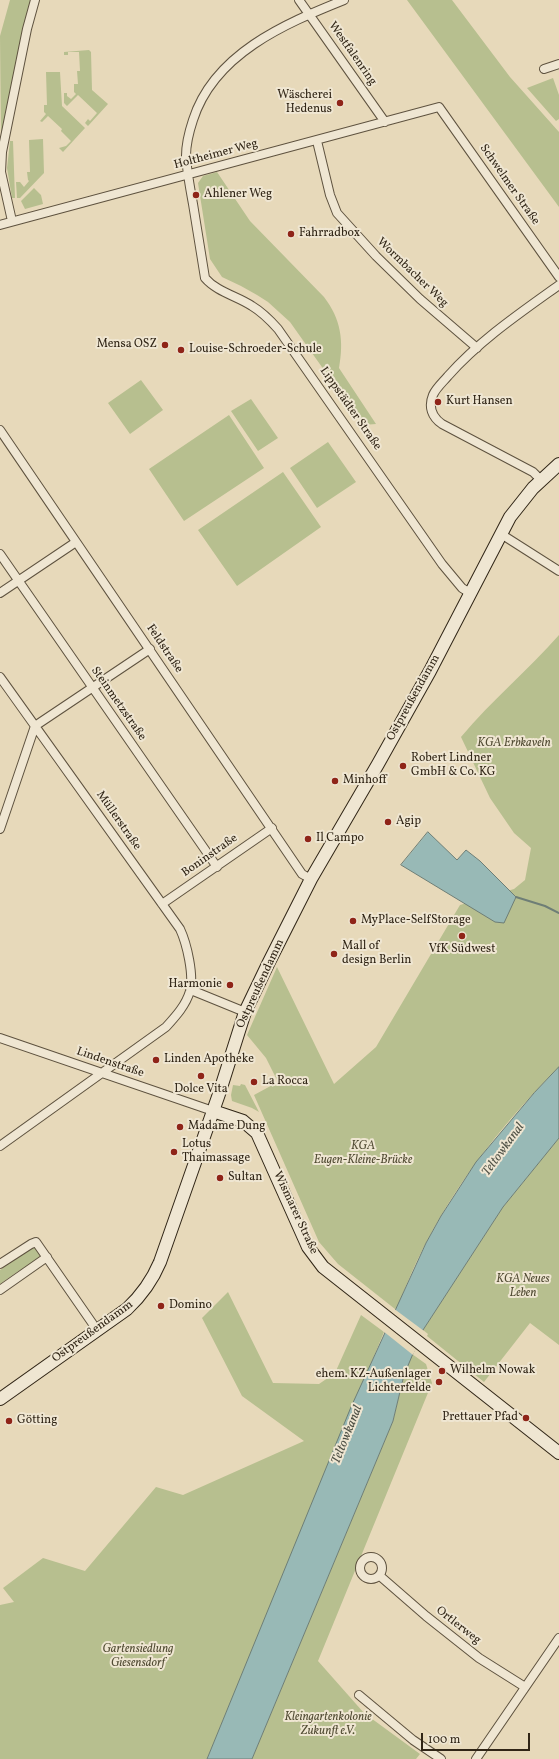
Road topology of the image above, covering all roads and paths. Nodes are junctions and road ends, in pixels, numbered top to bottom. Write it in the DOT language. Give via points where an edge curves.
graph roads {
  1 [pos="35,0"];
  2 [pos="299,0"];
  3 [pos="344,0"];
  4 [pos="310,14"];
  5 [pos="559,64"];
  6 [pos="544,69"];
  7 [pos="439,107"];
  8 [pos="385,122"];
  9 [pos="317,141"];
  10 [pos="188,175"];
  11 [pos="12,221"];
  12 [pos="0,225"];
  13 [pos="559,277"];
  14 [pos="559,285"];
  15 [pos="477,348"];
  16 [pos="0,430"];
  17 [pos="559,464"];
  18 [pos="541,480"];
  19 [pos="501,534"];
  20 [pos="76,542"];
  21 [pos="0,554"];
  22 [pos="559,571"];
  23 [pos="18,580"];
  24 [pos="0,593"];
  25 [pos="470,593"];
  26 [pos="150,649"];
  27 [pos="0,677"];
  28 [pos="92,688"];
  29 [pos="35,726"];
  30 [pos="0,828"];
  31 [pos="272,828"];
  32 [pos="217,867"];
  33 [pos="311,879"];
  34 [pos="162,904"];
  35 [pos="191,990"];
  36 [pos="245,1012"];
  37 [pos="0,1038"];
  38 [pos="101,1073"];
  39 [pos="213,1111"];
  40 [pos="0,1146"];
  41 [pos="47,1257"];
  42 [pos="0,1264"];
  43 [pos="0,1290"];
  44 [pos="97,1330"];
  45 [pos="0,1399"];
  46 [pos="559,1453"];
  47 [pos="380,1576"];
  48 [pos="559,1638"];
  49 [pos="525,1687"];
  50 [pos="359,1695"];
  51 [pos="441,1759"];
  52 [pos="476,1759"];
  1 -- 11 [label="street" via="2,152 1,172"];
  2 -- 4 [label="street, Westfalenring"];
  3 -- 4 [label="street"];
  4 -- 8 [label="street, Westfalenring"];
  4 -- 10 [label="street" via="277,30 246,50 224,68 207,89 197,108 188,136"];
  5 -- 6 [label="street"];
  7 -- 8 [label="street, Holtheimer Weg"];
  7 -- 13 [label="street, Schwelmer Straße"];
  8 -- 9 [label="street, Holtheimer Weg"];
  9 -- 10 [label="street, Holtheimer Weg"];
  9 -- 15 [label="street, Wormbacher Weg" via="337,213 420,299"];
  10 -- 11 [label="street, Holtheimer Weg"];
  10 -- 25 [label="street, Lippstädter Straße" via="205,278 210,284 266,316 286,338 442,564 462,588"];
  11 -- 12 [label="street, Holtheimer Weg"];
  14 -- 15 [label="street"];
  15 -- 18 [label="street" via="455,368 433,396 431,410 437,420 533,472"];
  16 -- 20 [label="street, Feldstraße"];
  17 -- 18 [label="main road, Ostpreußendamm"];
  18 -- 19 [label="main road, Ostpreußendamm" via="522,501"];
  19 -- 22 [label="street"];
  19 -- 25 [label="main road, Ostpreußendamm"];
  20 -- 23 [label="street"];
  20 -- 26 [label="street, Feldstraße"];
  21 -- 23 [label="street, Steinmetzstraße"];
  23 -- 24 [label="street"];
  23 -- 28 [label="street, Steinmetzstraße"];
  25 -- 33 [label="main road, Ostpreußendamm" via="430,671"];
  26 -- 28 [label="street"];
  26 -- 31 [label="street, Feldstraße"];
  27 -- 29 [label="street, Müllerstraße"];
  28 -- 29 [label="street"];
  28 -- 32 [label="street, Steinmetzstraße"];
  29 -- 30 [label="street"];
  29 -- 34 [label="street, Müllerstraße"];
  31 -- 32 [label="street, Boninstraße"];
  31 -- 33 [label="street, Feldstraße" via="302,874"];
  32 -- 34 [label="street, Boninstraße"];
  33 -- 36 [label="main road, Ostpreußendamm"];
  34 -- 35 [label="street, Müllerstraße" via="184,937 190,966"];
  35 -- 36 [label="street"];
  35 -- 38 [label="street, Müllerstraße" via="177,1016"];
  36 -- 39 [label="main road, Ostpreußendamm"];
  37 -- 38 [label="street, Lindenstraße"];
  38 -- 39 [label="street, Lindenstraße"];
  38 -- 40 [label="street, Müllerstraße"];
  39 -- 44 [label="main road, Ostpreußendamm" via="152,1279 132,1304"];
  39 -- 46 [label="main road, Wismarer Straße" via="243,1121 255,1130 308,1246 316,1259 335,1278"];
  41 -- 42 [label="street" via="36,1242"];
  41 -- 43 [label="street"];
  41 -- 44 [label="street"];
  44 -- 45 [label="main road, Ostpreußendamm"];
  47 -- 49 [label="street, Ortlerweg" via="479,1658"];
  48 -- 49 [label="street"];
  49 -- 52 [label="street"];
  50 -- 51 [label="street" via="413,1740"];
}
